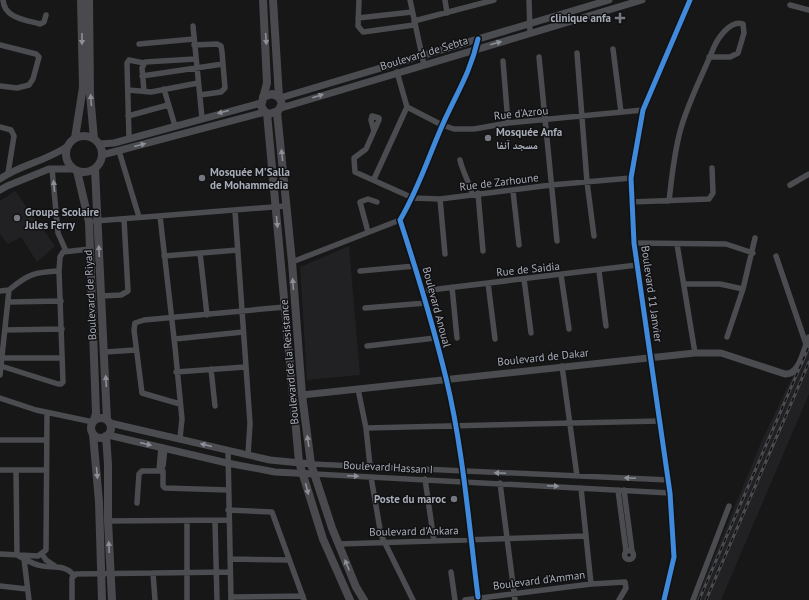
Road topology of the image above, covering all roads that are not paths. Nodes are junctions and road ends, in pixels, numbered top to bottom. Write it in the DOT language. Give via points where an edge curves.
graph roads {
  1 [pos="3,0"];
  2 [pos="81,0"];
  3 [pos="88,0"];
  4 [pos="263,0"];
  5 [pos="273,0"];
  6 [pos="358,0"];
  7 [pos="410,0"];
  8 [pos="445,0"];
  9 [pos="494,0"];
  10 [pos="528,0"];
  11 [pos="609,0"];
  12 [pos="642,0"];
  13 [pos="690,0"];
  14 [pos="587,3"];
  15 [pos="790,5"];
  16 [pos="809,10"];
  17 [pos="412,12"];
  18 [pos="447,12"];
  19 [pos="46,15"];
  20 [pos="358,18"];
  21 [pos="414,23"];
  22 [pos="530,24"];
  23 [pos="193,26"];
  24 [pos="530,34"];
  25 [pos="478,39"];
  26 [pos="194,42"];
  27 [pos="139,44"];
  28 [pos="0,45"];
  29 [pos="475,49"];
  30 [pos="613,49"];
  31 [pos="577,53"];
  32 [pos="422,55"];
  33 [pos="539,57"];
  34 [pos="709,57"];
  35 [pos="195,59"];
  36 [pos="503,61"];
  37 [pos="144,63"];
  38 [pos="223,64"];
  39 [pos="424,65"];
  40 [pos="196,69"];
  41 [pos="397,72"];
  42 [pos="142,76"];
  43 [pos="198,84"];
  44 [pos="0,86"];
  45 [pos="164,89"];
  46 [pos="128,90"];
  47 [pos="144,91"];
  48 [pos="200,95"];
  49 [pos="279,98"];
  50 [pos="262,100"];
  51 [pos="168,105"];
  52 [pos="407,107"];
  53 [pos="279,110"];
  54 [pos="643,110"];
  55 [pos="266,112"];
  56 [pos="621,112"];
  57 [pos="128,116"];
  58 [pos="583,116"];
  59 [pos="202,118"];
  60 [pos="545,120"];
  61 [pos="508,123"];
  62 [pos="442,125"];
  63 [pos="175,126"];
  64 [pos="0,127"];
  65 [pos="374,131"];
  66 [pos="76,138"];
  67 [pos="129,138"];
  68 [pos="97,142"];
  69 [pos="68,146"];
  70 [pos="120,151"];
  71 [pos="102,155"];
  72 [pos="460,160"];
  73 [pos="95,168"];
  74 [pos="712,168"];
  75 [pos="52,169"];
  76 [pos="75,170"];
  77 [pos="8,173"];
  78 [pos="809,174"];
  79 [pos="0,178"];
  80 [pos="631,178"];
  81 [pos="374,179"];
  82 [pos="587,182"];
  83 [pos="790,185"];
  84 [pos="550,186"];
  85 [pos="0,190"];
  86 [pos="513,191"];
  87 [pos="475,194"];
  88 [pos="413,198"];
  89 [pos="440,199"];
  90 [pos="669,201"];
  91 [pos="377,202"];
  92 [pos="631,202"];
  93 [pos="286,206"];
  94 [pos="276,207"];
  95 [pos="235,211"];
  96 [pos="160,216"];
  97 [pos="139,217"];
  98 [pos="124,219"];
  99 [pos="400,220"];
  100 [pos="98,221"];
  101 [pos="89,222"];
  102 [pos="368,232"];
  103 [pos="594,236"];
  104 [pos="755,238"];
  105 [pos="556,241"];
  106 [pos="634,243"];
  107 [pos="677,244"];
  108 [pos="519,245"];
  109 [pos="90,249"];
  110 [pos="238,250"];
  111 [pos="66,251"];
  112 [pos="483,251"];
  113 [pos="753,252"];
  114 [pos="200,253"];
  115 [pos="445,254"];
  116 [pos="164,256"];
  117 [pos="776,256"];
  118 [pos="292,262"];
  119 [pos="637,265"];
  120 [pos="415,266"];
  121 [pos="59,271"];
  122 [pos="360,271"];
  123 [pos="599,271"];
  124 [pos="561,275"];
  125 [pos="524,279"];
  126 [pos="488,283"];
  127 [pos="684,284"];
  128 [pos="452,286"];
  129 [pos="743,289"];
  130 [pos="10,290"];
  131 [pos="422,290"];
  132 [pos="0,291"];
  133 [pos="101,296"];
  134 [pos="61,301"];
  135 [pos="9,302"];
  136 [pos="426,303"];
  137 [pos="285,307"];
  138 [pos="365,308"];
  139 [pos="241,311"];
  140 [pos="207,315"];
  141 [pos="171,318"];
  142 [pos="606,326"];
  143 [pos="62,329"];
  144 [pos="569,329"];
  145 [pos="5,330"];
  146 [pos="243,332"];
  147 [pos="531,333"];
  148 [pos="727,337"];
  149 [pos="435,338"];
  150 [pos="457,338"];
  151 [pos="175,339"];
  152 [pos="495,339"];
  153 [pos="808,341"];
  154 [pos="367,346"];
  155 [pos="136,350"];
  156 [pos="105,352"];
  157 [pos="695,352"];
  158 [pos="651,357"];
  159 [pos="2,358"];
  160 [pos="13,358"];
  161 [pos="62,358"];
  162 [pos="1,366"];
  163 [pos="562,366"];
  164 [pos="245,367"];
  165 [pos="10,368"];
  166 [pos="211,369"];
  167 [pos="176,372"];
  168 [pos="0,375"];
  169 [pos="446,379"];
  170 [pos="358,389"];
  171 [pos="302,395"];
  172 [pos="0,398"];
  173 [pos="180,404"];
  174 [pos="215,406"];
  175 [pos="46,413"];
  176 [pos="93,421"];
  177 [pos="660,421"];
  178 [pos="109,422"];
  179 [pos="569,423"];
  180 [pos="454,426"];
  181 [pos="366,428"];
  182 [pos="93,434"];
  183 [pos="107,436"];
  184 [pos="180,438"];
  185 [pos="0,440"];
  186 [pos="46,440"];
  187 [pos="163,448"];
  188 [pos="228,450"];
  189 [pos="248,455"];
  190 [pos="299,462"];
  191 [pos="227,463"];
  192 [pos="311,464"];
  193 [pos="370,466"];
  194 [pos="0,470"];
  195 [pos="16,470"];
  196 [pos="46,470"];
  197 [pos="161,471"];
  198 [pos="462,472"];
  199 [pos="302,473"];
  200 [pos="314,474"];
  201 [pos="577,476"];
  202 [pos="372,477"];
  203 [pos="425,479"];
  204 [pos="669,480"];
  205 [pos="463,481"];
  206 [pos="500,483"];
  207 [pos="581,488"];
  208 [pos="228,490"];
  209 [pos="621,490"];
  210 [pos="670,493"];
  211 [pos="137,503"];
  212 [pos="729,506"];
  213 [pos="228,510"];
  214 [pos="215,520"];
  215 [pos="228,520"];
  216 [pos="108,521"];
  217 [pos="187,521"];
  218 [pos="586,536"];
  219 [pos="507,539"];
  220 [pos="470,540"];
  221 [pos="383,541"];
  222 [pos="434,541"];
  223 [pos="339,544"];
  224 [pos="629,551"];
  225 [pos="0,554"];
  226 [pos="42,554"];
  227 [pos="17,555"];
  228 [pos="24,559"];
  229 [pos="230,559"];
  230 [pos="289,560"];
  231 [pos="56,566"];
  232 [pos="217,572"];
  233 [pos="230,572"];
  234 [pos="451,572"];
  235 [pos="110,573"];
  236 [pos="153,573"];
  237 [pos="187,573"];
  238 [pos="101,574"];
  239 [pos="74,576"];
  240 [pos="591,584"];
  241 [pos="0,586"];
  242 [pos="27,589"];
  243 [pos="514,593"];
  244 [pos="478,597"];
  245 [pos="231,598"];
  246 [pos="303,598"];
  247 [pos="29,600"];
  248 [pos="72,600"];
  249 [pos="102,600"];
  250 [pos="112,600"];
  251 [pos="155,600"];
  252 [pos="187,600"];
  253 [pos="217,600"];
  254 [pos="350,600"];
  255 [pos="364,600"];
  256 [pos="413,600"];
  257 [pos="455,600"];
  258 [pos="465,600"];
  259 [pos="515,600"];
  260 [pos="619,600"];
  261 [pos="664,600"];
  262 [pos="693,600"];
  1 -- 19 [label="street" via="5,9 14,16 40,24 44,22"];
  2 -- 66 [label="main road, one-way" via="82,87"];
  68 -- 3 [label="main road, one-way" via="90,94"];
  4 -- 50 [label="main road, one-way" via="267,83"];
  5 -- 49 [label="main road"];
  6 -- 20 [label="street"];
  7 -- 17 [label="street"];
  8 -- 18 [label="street"];
  9 -- 18 [label="street"];
  10 -- 22 [label="street"];
  11 -- 14 [label="street, Boulevard de Sebta"];
  12 -- 24 [label="street, Boulevard de Sebta"];
  13 -- 54 [label="street, Boulevard 11 Janvier"];
  14 -- 22 [label="street, Boulevard de Sebta"];
  15 -- 16 [label="street"];
  17 -- 20 [label="street"];
  17 -- 21 [label="street"];
  18 -- 21 [label="street"];
  20 -- 21 [label="street" via="359,28 364,33"];
  21 -- 32 [label="street"];
  22 -- 24 [label="street"];
  22 -- 25 [label="street, Boulevard de Sebta"];
  23 -- 26 [label="street"];
  29 -- 24 [label="street, Boulevard de Sebta, one-way"];
  25 -- 29 [label="street"];
  25 -- 32 [label="street, Boulevard de Sebta"];
  26 -- 27 [label="street"];
  26 -- 35 [label="street"];
  26 -- 38 [label="street" via="221,46"];
  28 -- 44 [label="street" via="39,57 29,85 17,88"];
  29 -- 39 [label="street, Boulevard de Sebta"];
  29 -- 62 [label="street" via="463,85"];
  30 -- 56 [label="street"];
  31 -- 58 [label="street"];
  32 -- 39 [label="street"];
  32 -- 49 [label="street, Boulevard de Sebta"];
  33 -- 60 [label="street"];
  34 -- 34 [label="street" via="716,42 728,29 736,23 743,24 744,33 738,53 730,57"];
  34 -- 90 [label="street" via="680,129"];
  35 -- 37 [label="street" via="155,60"];
  35 -- 40 [label="street"];
  36 -- 61 [label="street"];
  37 -- 42 [label="street"];
  37 -- 46 [label="street" via="132,59 128,61"];
  38 -- 40 [label="street"];
  38 -- 48 [label="street" via="224,90"];
  39 -- 41 [label="street, Boulevard de Sebta"];
  40 -- 42 [label="street"];
  40 -- 43 [label="street"];
  41 -- 52 [label="street"];
  53 -- 41 [label="street, Boulevard de Sebta, one-way"];
  42 -- 47 [label="street"];
  43 -- 45 [label="street"];
  43 -- 48 [label="street"];
  45 -- 47 [label="street"];
  45 -- 51 [label="street"];
  46 -- 47 [label="street"];
  46 -- 57 [label="street"];
  48 -- 59 [label="street"];
  49 -- 50 [label="main road" via="272,94"];
  49 -- 53 [label="main road"];
  50 -- 55 [label="main road"];
  50 -- 59 [label="street, one-way"];
  51 -- 57 [label="street"];
  51 -- 63 [label="street"];
  52 -- 62 [label="street, Rue d'Azrou"];
  52 -- 81 [label="street"];
  53 -- 55 [label="main road" via="272,114"];
  93 -- 53 [label="main road, Boulevard de la Resistance, one-way"];
  54 -- 56 [label="street, Rue d'Azrou"];
  54 -- 80 [label="street, Boulevard 11 Janvier"];
  70 -- 55 [label="street, one-way"];
  55 -- 94 [label="main road, Boulevard de la Resistance"];
  56 -- 58 [label="street, Rue d'Azrou"];
  57 -- 67 [label="street"];
  58 -- 60 [label="street, Rue d'Azrou"];
  58 -- 82 [label="street"];
  59 -- 63 [label="street"];
  60 -- 61 [label="street, Rue d'Azrou"];
  60 -- 84 [label="street"];
  61 -- 62 [label="street, Rue d'Azrou" via="474,129 454,129"];
  62 -- 88 [label="street"];
  63 -- 67 [label="street"];
  64 -- 77 [label="street" via="11,130 14,136"];
  65 -- 81 [label="street, Rue de Zarhoune" via="366,149 354,158 354,165 356,173"];
  66 -- 68 [label="main road" via="87,136"];
  66 -- 69 [label="main road"];
  67 -- 68 [label="street"];
  68 -- 71 [label="main road"];
  69 -- 76 [label="main road" via="65,155"];
  69 -- 77 [label="street" via="41,161"];
  70 -- 71 [label="street"];
  70 -- 97 [label="street"];
  71 -- 73 [label="main road" via="99,165"];
  72 -- 87 [label="street" via="463,174 469,180"];
  73 -- 76 [label="main road" via="86,172"];
  73 -- 100 [label="main road, Boulevard de Riyad"];
  74 -- 90 [label="street" via="713,193 709,199"];
  75 -- 76 [label="street"];
  75 -- 85 [label="street"];
  111 -- 75 [label="street, one-way" via="58,232"];
  76 -- 101 [label="main road, Boulevard de Riyad"];
  77 -- 79 [label="street"];
  78 -- 83 [label="street"];
  80 -- 82 [label="street, Rue de Zarhoune"];
  80 -- 92 [label="street, Boulevard 11 Janvier"];
  81 -- 88 [label="street, Rue de Zarhoune"];
  82 -- 84 [label="street, Rue de Zarhoune"];
  82 -- 103 [label="street"];
  84 -- 86 [label="street, Rue de Zarhoune"];
  84 -- 105 [label="street"];
  86 -- 87 [label="street, Rue de Zarhoune"];
  86 -- 108 [label="street"];
  87 -- 89 [label="street, Rue de Zarhoune"];
  87 -- 112 [label="street"];
  88 -- 89 [label="street, Rue de Zarhoune"];
  88 -- 99 [label="street"];
  89 -- 115 [label="street"];
  90 -- 92 [label="street"];
  91 -- 102 [label="street" via="368,199 360,202"];
  92 -- 106 [label="street, Boulevard 11 Janvier"];
  93 -- 94 [label="street"];
  93 -- 118 [label="main road, Boulevard de la Resistance"];
  94 -- 95 [label="street"];
  94 -- 137 [label="main road, Boulevard de la Resistance, one-way"];
  95 -- 96 [label="street"];
  95 -- 110 [label="street"];
  96 -- 97 [label="street"];
  96 -- 116 [label="street"];
  97 -- 98 [label="street"];
  98 -- 100 [label="street"];
  98 -- 133 [label="street" via="128,291 122,295"];
  99 -- 102 [label="street"];
  99 -- 120 [label="street, Boulevard Anoual"];
  100 -- 101 [label="street"];
  133 -- 100 [label="main road, Boulevard de Riyad, one-way"];
  101 -- 109 [label="main road, Boulevard de Riyad"];
  102 -- 118 [label="street"];
  104 -- 113 [label="street"];
  106 -- 107 [label="street"];
  106 -- 119 [label="street, Boulevard 11 Janvier"];
  107 -- 113 [label="street" via="726,244"];
  107 -- 127 [label="street"];
  109 -- 111 [label="street"];
  109 -- 176 [label="main road, Boulevard de Riyad" via="95,352 96,413"];
  110 -- 114 [label="street"];
  110 -- 139 [label="street"];
  111 -- 121 [label="street" via="60,257"];
  113 -- 129 [label="street"];
  114 -- 116 [label="street"];
  114 -- 140 [label="street"];
  116 -- 141 [label="street"];
  117 -- 153 [label="street"];
  171 -- 118 [label="main road, Boulevard de la Resistance, one-way"];
  119 -- 123 [label="street, Rue de Saidia"];
  119 -- 158 [label="street, Boulevard 11 Janvier"];
  120 -- 122 [label="street"];
  120 -- 131 [label="street, Boulevard Anoual"];
  121 -- 130 [label="street" via="33,273 24,277"];
  121 -- 134 [label="street"];
  123 -- 124 [label="street, Rue de Saidia"];
  123 -- 142 [label="street"];
  124 -- 125 [label="street, Rue de Saidia"];
  124 -- 144 [label="street"];
  125 -- 126 [label="street, Rue de Saidia"];
  125 -- 147 [label="street"];
  126 -- 128 [label="street, Rue de Saidia"];
  126 -- 152 [label="street"];
  127 -- 129 [label="street" via="720,284"];
  127 -- 157 [label="street"];
  128 -- 131 [label="street, Rue de Saidia"];
  128 -- 150 [label="street"];
  129 -- 148 [label="street"];
  130 -- 132 [label="street"];
  130 -- 135 [label="street"];
  131 -- 136 [label="street, Boulevard Anoual"];
  133 -- 156 [label="main road, Boulevard de Riyad"];
  134 -- 135 [label="street"];
  134 -- 143 [label="street"];
  135 -- 145 [label="street"];
  136 -- 138 [label="street"];
  136 -- 149 [label="street, Boulevard Anoual"];
  137 -- 139 [label="street"];
  137 -- 190 [label="main road, Boulevard de la Resistance"];
  139 -- 140 [label="street"];
  139 -- 146 [label="street"];
  140 -- 141 [label="street"];
  141 -- 151 [label="street"];
  141 -- 155 [label="street" via="135,323"];
  143 -- 145 [label="street"];
  143 -- 161 [label="street"];
  145 -- 159 [label="street"];
  146 -- 151 [label="street"];
  146 -- 164 [label="street"];
  149 -- 154 [label="street"];
  149 -- 169 [label="street, Boulevard Anoual"];
  151 -- 167 [label="street"];
  153 -- 157 [label="street, Boulevard de Dakar" via="796,370 790,374 721,353"];
  155 -- 156 [label="street"];
  155 -- 173 [label="street" via="142,393"];
  178 -- 156 [label="main road, Boulevard de Riyad, one-way"];
  157 -- 158 [label="street, Boulevard de Dakar"];
  158 -- 163 [label="street, Boulevard de Dakar"];
  158 -- 177 [label="street, Boulevard 11 Janvier"];
  159 -- 160 [label="street"];
  159 -- 162 [label="street"];
  160 -- 161 [label="street"];
  160 -- 165 [label="street"];
  161 -- 165 [label="street" via="64,380 61,384"];
  162 -- 165 [label="street"];
  162 -- 168 [label="street"];
  163 -- 169 [label="street, Boulevard de Dakar"];
  163 -- 179 [label="street"];
  164 -- 166 [label="street"];
  164 -- 189 [label="street" via="250,423"];
  166 -- 167 [label="street"];
  166 -- 174 [label="street"];
  167 -- 173 [label="street"];
  169 -- 170 [label="street, Boulevard de Dakar"];
  169 -- 180 [label="street, Boulevard Anoual"];
  170 -- 171 [label="street, Boulevard de Dakar"];
  170 -- 181 [label="street"];
  192 -- 171 [label="main road, Boulevard de la Resistance, one-way"];
  172 -- 175 [label="street"];
  173 -- 184 [label="street"];
  175 -- 176 [label="street"];
  175 -- 186 [label="street"];
  176 -- 178 [label="main road" via="102,418"];
  176 -- 182 [label="main road"];
  177 -- 179 [label="street"];
  177 -- 204 [label="street, Boulevard 11 Janvier"];
  178 -- 183 [label="main road" via="111,429"];
  178 -- 184 [label="street, Boulevard Hassan I"];
  179 -- 180 [label="street"];
  179 -- 201 [label="street"];
  180 -- 181 [label="street"];
  180 -- 198 [label="street, Boulevard Anoual"];
  181 -- 193 [label="street"];
  182 -- 183 [label="main road" via="97,437"];
  182 -- 238 [label="main road, one-way" via="99,502"];
  183 -- 187 [label="street, Boulevard Hassan I, one-way"];
  183 -- 216 [label="main road"];
  188 -- 184 [label="street, Boulevard Hassan I, one-way"];
  185 -- 186 [label="street"];
  186 -- 196 [label="street"];
  187 -- 191 [label="street, Boulevard Hassan I"];
  187 -- 197 [label="street"];
  188 -- 189 [label="street, Boulevard Hassan I"];
  188 -- 191 [label="street"];
  189 -- 190 [label="street, Boulevard Hassan I"];
  190 -- 192 [label="street, Boulevard Hassan I"];
  190 -- 199 [label="main road, Boulevard de la Resistance"];
  191 -- 199 [label="street, Boulevard Hassan I" via="275,472"];
  191 -- 208 [label="street"];
  192 -- 193 [label="street, Boulevard Hassan I"];
  192 -- 200 [label="main road, Boulevard de la Resistance"];
  193 -- 198 [label="street, Boulevard Hassan I"];
  194 -- 195 [label="street"];
  195 -- 196 [label="street"];
  195 -- 227 [label="street"];
  196 -- 226 [label="street" via="46,550"];
  197 -- 208 [label="street" via="163,486 166,488"];
  197 -- 211 [label="street" via="140,472"];
  201 -- 198 [label="street, Boulevard Hassan I, one-way"];
  198 -- 205 [label="street, Boulevard Anoual"];
  199 -- 200 [label="street, Boulevard Hassan I"];
  199 -- 254 [label="main road, Boulevard de la Resistance, one-way" via="323,540"];
  200 -- 202 [label="street, Boulevard Hassan I, one-way"];
  200 -- 223 [label="main road, Boulevard de la Resistance"];
  204 -- 201 [label="street, Boulevard Hassan I, one-way"];
  202 -- 203 [label="street, Boulevard Hassan I"];
  202 -- 221 [label="street"];
  203 -- 205 [label="street, Boulevard Hassan I"];
  203 -- 222 [label="street"];
  204 -- 210 [label="street, Boulevard 11 Janvier"];
  205 -- 206 [label="street, Boulevard Hassan I"];
  205 -- 220 [label="street, Boulevard Anoual"];
  206 -- 207 [label="street, Boulevard Hassan I, one-way"];
  206 -- 219 [label="street"];
  207 -- 209 [label="street, Boulevard Hassan I"];
  207 -- 218 [label="street, Boulevard d'Amman"];
  208 -- 213 [label="street"];
  209 -- 210 [label="street, Boulevard Hassan I"];
  209 -- 224 [label="street"];
  210 -- 261 [label="street, Boulevard 11 Janvier" via="674,557"];
  212 -- 262 [label="street"];
  213 -- 215 [label="street"];
  213 -- 230 [label="street" via="272,512"];
  214 -- 215 [label="street"];
  214 -- 217 [label="street"];
  214 -- 232 [label="street"];
  215 -- 229 [label="street"];
  216 -- 217 [label="street"];
  235 -- 216 [label="main road, one-way"];
  217 -- 237 [label="street"];
  218 -- 219 [label="street, Boulevard d'Ankara"];
  218 -- 240 [label="street, Boulevard d'Amman"];
  219 -- 220 [label="street, Boulevard d'Ankara"];
  219 -- 243 [label="street"];
  220 -- 222 [label="street, Boulevard d'Ankara"];
  220 -- 244 [label="street, Boulevard Anoual"];
  221 -- 222 [label="street, Boulevard d'Ankara"];
  221 -- 223 [label="street, Boulevard d'Ankara"];
  221 -- 256 [label="street"];
  255 -- 223 [label="main road, Boulevard de la Resistance, one-way"];
  225 -- 227 [label="street"];
  226 -- 227 [label="street"];
  226 -- 231 [label="street"];
  227 -- 228 [label="street"];
  228 -- 231 [label="street" via="45,567"];
  228 -- 242 [label="street"];
  229 -- 230 [label="street"];
  229 -- 233 [label="street"];
  230 -- 246 [label="street"];
  231 -- 239 [label="street" via="68,570"];
  232 -- 233 [label="street"];
  232 -- 237 [label="street"];
  232 -- 253 [label="street"];
  233 -- 245 [label="street"];
  234 -- 257 [label="street"];
  235 -- 236 [label="street"];
  235 -- 238 [label="street"];
  235 -- 250 [label="main road"];
  236 -- 237 [label="street"];
  236 -- 251 [label="street"];
  237 -- 252 [label="street"];
  238 -- 239 [label="street"];
  238 -- 249 [label="main road"];
  239 -- 248 [label="street"];
  240 -- 243 [label="street, Boulevard d'Amman"];
  240 -- 260 [label="street" via="625,582 626,588"];
  241 -- 242 [label="street"];
  242 -- 247 [label="street"];
  243 -- 244 [label="street, Boulevard d'Amman"];
  243 -- 259 [label="street"];
  244 -- 258 [label="street, Boulevard d'Amman"];
  245 -- 246 [label="street"];
}
